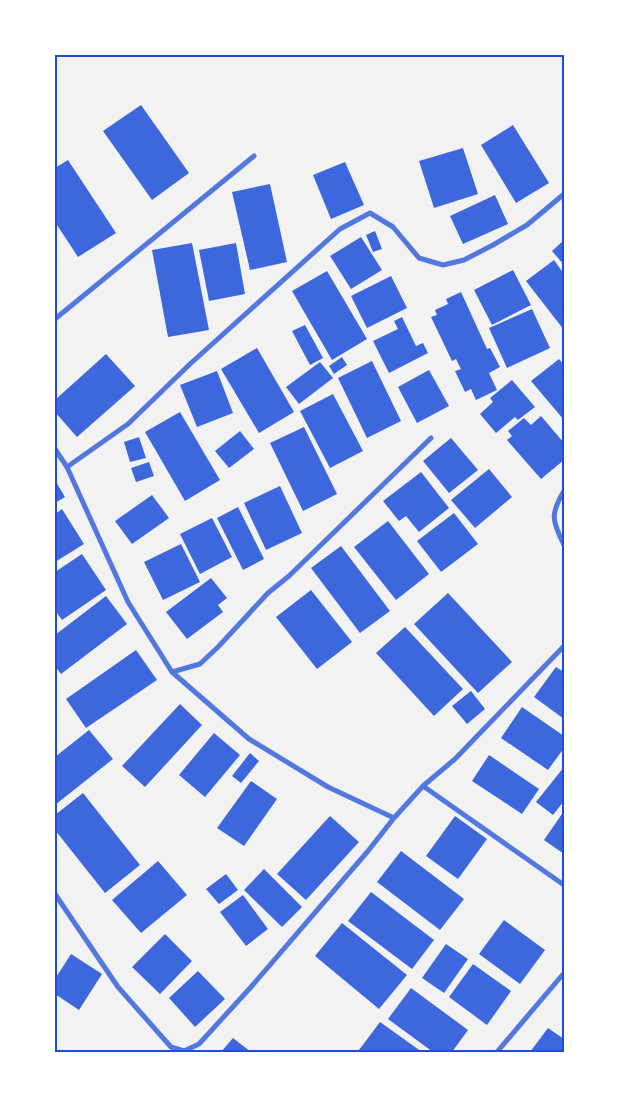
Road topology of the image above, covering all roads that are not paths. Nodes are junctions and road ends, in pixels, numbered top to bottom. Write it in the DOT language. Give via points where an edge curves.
graph roads {
  1 [pos="254,156"];
  2 [pos="564,194"];
  3 [pos="55,319"];
  4 [pos="431,438"];
  5 [pos="55,449"];
  6 [pos="67,467"];
  7 [pos="564,491"];
  8 [pos="564,545"];
  9 [pos="564,646"];
  10 [pos="172,672"];
  11 [pos="423,786"];
  12 [pos="394,818"];
  13 [pos="564,885"];
  14 [pos="55,894"];
  15 [pos="564,973"];
  16 [pos="184,1051"];
  17 [pos="497,1052"];
  1 -- 3 [label="street"];
  2 -- 6 [label="street" via="527,225 493,245 464,260 443,265 420,258 393,227 370,213 340,229 128,424"];
  4 -- 10 [label="street" via="290,576 268,593 220,646 200,664"];
  5 -- 6 [label="street"];
  6 -- 10 [label="street" via="128,602"];
  7 -- 8 [label="street" via="554,508 555,528"];
  9 -- 11 [label="street" via="455,759"];
  10 -- 12 [label="street" via="249,739 328,787"];
  11 -- 12 [label="street"];
  11 -- 13 [label="street"];
  12 -- 16 [label="street" via="219,1023 199,1044"];
  14 -- 16 [label="street" via="118,987 171,1047"];
  15 -- 17 [label="street"];
}
